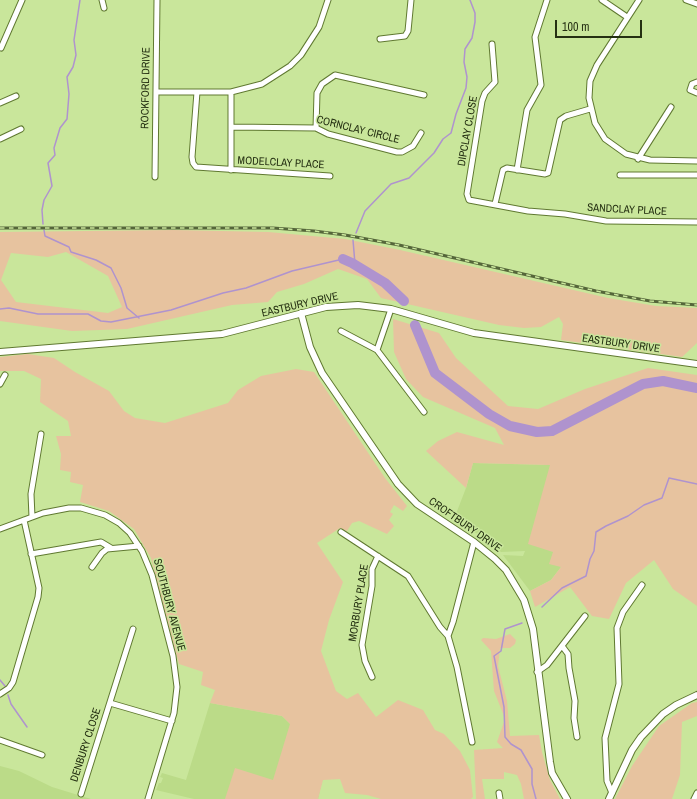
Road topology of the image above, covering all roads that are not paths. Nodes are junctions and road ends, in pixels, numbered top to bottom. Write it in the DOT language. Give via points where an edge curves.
graph roads {
  1 [pos="22,0"];
  2 [pos="102,0"];
  3 [pos="157,0"];
  4 [pos="328,0"];
  5 [pos="411,0"];
  6 [pos="547,0"];
  7 [pos="602,0"];
  8 [pos="639,0"];
  9 [pos="686,0"];
  10 [pos="697,4"];
  11 [pos="104,8"];
  12 [pos="627,18"];
  13 [pos="380,39"];
  14 [pos="492,44"];
  15 [pos="1,48"];
  16 [pos="697,82"];
  17 [pos="156,92"];
  18 [pos="197,92"];
  19 [pos="231,92"];
  20 [pos="697,92"];
  21 [pos="424,95"];
  22 [pos="16,96"];
  23 [pos="0,103"];
  24 [pos="671,107"];
  25 [pos="590,109"];
  26 [pos="232,127"];
  27 [pos="316,128"];
  28 [pos="22,129"];
  29 [pos="421,132"];
  30 [pos="0,138"];
  31 [pos="638,159"];
  32 [pos="697,161"];
  33 [pos="231,170"];
  34 [pos="517,170"];
  35 [pos="620,175"];
  36 [pos="697,175"];
  37 [pos="330,176"];
  38 [pos="155,177"];
  39 [pos="495,204"];
  40 [pos="556,213"];
  41 [pos="697,222"];
  42 [pos="390,309"];
  43 [pos="301,313"];
  44 [pos="341,331"];
  45 [pos="377,350"];
  46 [pos="0,352"];
  47 [pos="697,364"];
  48 [pos="5,375"];
  49 [pos="0,384"];
  50 [pos="424,412"];
  51 [pos="41,434"];
  52 [pos="32,517"];
  53 [pos="24,520"];
  54 [pos="0,528"];
  55 [pos="341,532"];
  56 [pos="474,542"];
  57 [pos="139,546"];
  58 [pos="112,548"];
  59 [pos="32,554"];
  60 [pos="378,556"];
  61 [pos="92,567"];
  62 [pos="642,584"];
  63 [pos="586,616"];
  64 [pos="133,629"];
  65 [pos="448,636"];
  66 [pos="562,646"];
  67 [pos="537,672"];
  68 [pos="372,676"];
  69 [pos="0,694"];
  70 [pos="697,694"];
  71 [pos="110,703"];
  72 [pos="172,721"];
  73 [pos="577,737"];
  74 [pos="0,740"];
  75 [pos="472,742"];
  76 [pos="42,755"];
  77 [pos="499,792"];
  78 [pos="697,793"];
  79 [pos="81,794"];
  80 [pos="611,796"];
  81 [pos="148,799"];
  82 [pos="500,799"];
  83 [pos="567,799"];
  84 [pos="694,799"];
  1 -- 15 [label="street"];
  2 -- 11 [label="street"];
  3 -- 17 [label="street, ROCKFORD DRIVE"];
  4 -- 19 [label="street" via="312,40 290,66 262,84"];
  5 -- 13 [label="street" via="407,34 402,38"];
  6 -- 34 [label="street" via="535,37 540,85 527,110"];
  7 -- 12 [label="street"];
  8 -- 12 [label="street"];
  9 -- 10 [label="street"];
  12 -- 25 [label="street" via="592,74 589,89"];
  14 -- 39 [label="street, DIPCLAY CLOSE" via="495,82 484,96 467,194 468,198 474,201"];
  16 -- 20 [label="street" via="692,84 690,90"];
  17 -- 18 [label="street"];
  17 -- 38 [label="street, ROCKFORD DRIVE"];
  18 -- 19 [label="street"];
  18 -- 33 [label="street, MODELCLAY PLACE" via="193,163 201,168"];
  19 -- 26 [label="street, MODELCLAY PLACE"];
  21 -- 27 [label="street" via="335,76 322,84 317,93"];
  22 -- 23 [label="street"];
  24 -- 31 [label="street"];
  25 -- 31 [label="street" via="595,124 605,139"];
  25 -- 34 [label="street" via="560,120 548,173"];
  26 -- 27 [label="street, CORNCLAY CIRCLE"];
  26 -- 33 [label="street, MODELCLAY PLACE"];
  27 -- 29 [label="street, CORNCLAY CIRCLE" via="328,134 397,152 413,146"];
  28 -- 30 [label="street"];
  31 -- 32 [label="street"];
  33 -- 37 [label="street, MODELCLAY PLACE"];
  34 -- 39 [label="street" via="503,170"];
  35 -- 36 [label="street"];
  39 -- 40 [label="street, DIPCLAY CLOSE"];
  40 -- 41 [label="street, SANDCLAY PLACE" via="606,221"];
  42 -- 43 [label="street, EASTBURY DRIVE" via="358,304"];
  42 -- 45 [label="street"];
  42 -- 47 [label="street, EASTBURY DRIVE" via="474,333"];
  43 -- 46 [label="street, EASTBURY DRIVE" via="216,334"];
  43 -- 56 [label="street, CROFTBURY DRIVE" via="310,347 322,373 398,484 418,504"];
  44 -- 45 [label="street"];
  45 -- 50 [label="street"];
  48 -- 49 [label="street"];
  51 -- 52 [label="street" via="31,494"];
  52 -- 53 [label="street, SOUTHBURY AVENUE"];
  52 -- 57 [label="street, SOUTHBURY AVENUE" via="69,508 92,510 118,523 130,533"];
  53 -- 54 [label="street, SOUTHBURY AVENUE"];
  53 -- 59 [label="street"];
  55 -- 60 [label="street, MORBURY PLACE"];
  56 -- 65 [label="street"];
  56 -- 67 [label="street, CROFTBURY DRIVE" via="506,570 524,600 533,629"];
  57 -- 58 [label="street"];
  57 -- 72 [label="street, SOUTHBURY AVENUE" via="152,576 173,656 177,687"];
  58 -- 59 [label="street" via="101,542"];
  58 -- 61 [label="street" via="102,553"];
  59 -- 69 [label="street" via="39,588 38,603 13,682"];
  60 -- 65 [label="street, MORBURY PLACE" via="403,571 413,582"];
  60 -- 68 [label="street, MORBURY PLACE" via="372,569 372,586 362,645 365,661"];
  62 -- 80 [label="street" via="623,612 618,628 618,691 605,738 607,781"];
  63 -- 66 [label="street"];
  64 -- 71 [label="street, DENBURY CLOSE"];
  65 -- 75 [label="street"];
  66 -- 67 [label="street" via="547,665"];
  66 -- 73 [label="street" via="568,654"];
  67 -- 83 [label="street, CROFTBURY DRIVE" via="552,773"];
  70 -- 80 [label="street" via="676,704 641,737 632,750"];
  71 -- 72 [label="street, DENBURY CLOSE"];
  71 -- 79 [label="street, DENBURY CLOSE"];
  72 -- 81 [label="street, SOUTHBURY AVENUE"];
  74 -- 76 [label="street"];
  77 -- 82 [label="street"];
  78 -- 84 [label="street"];
}
